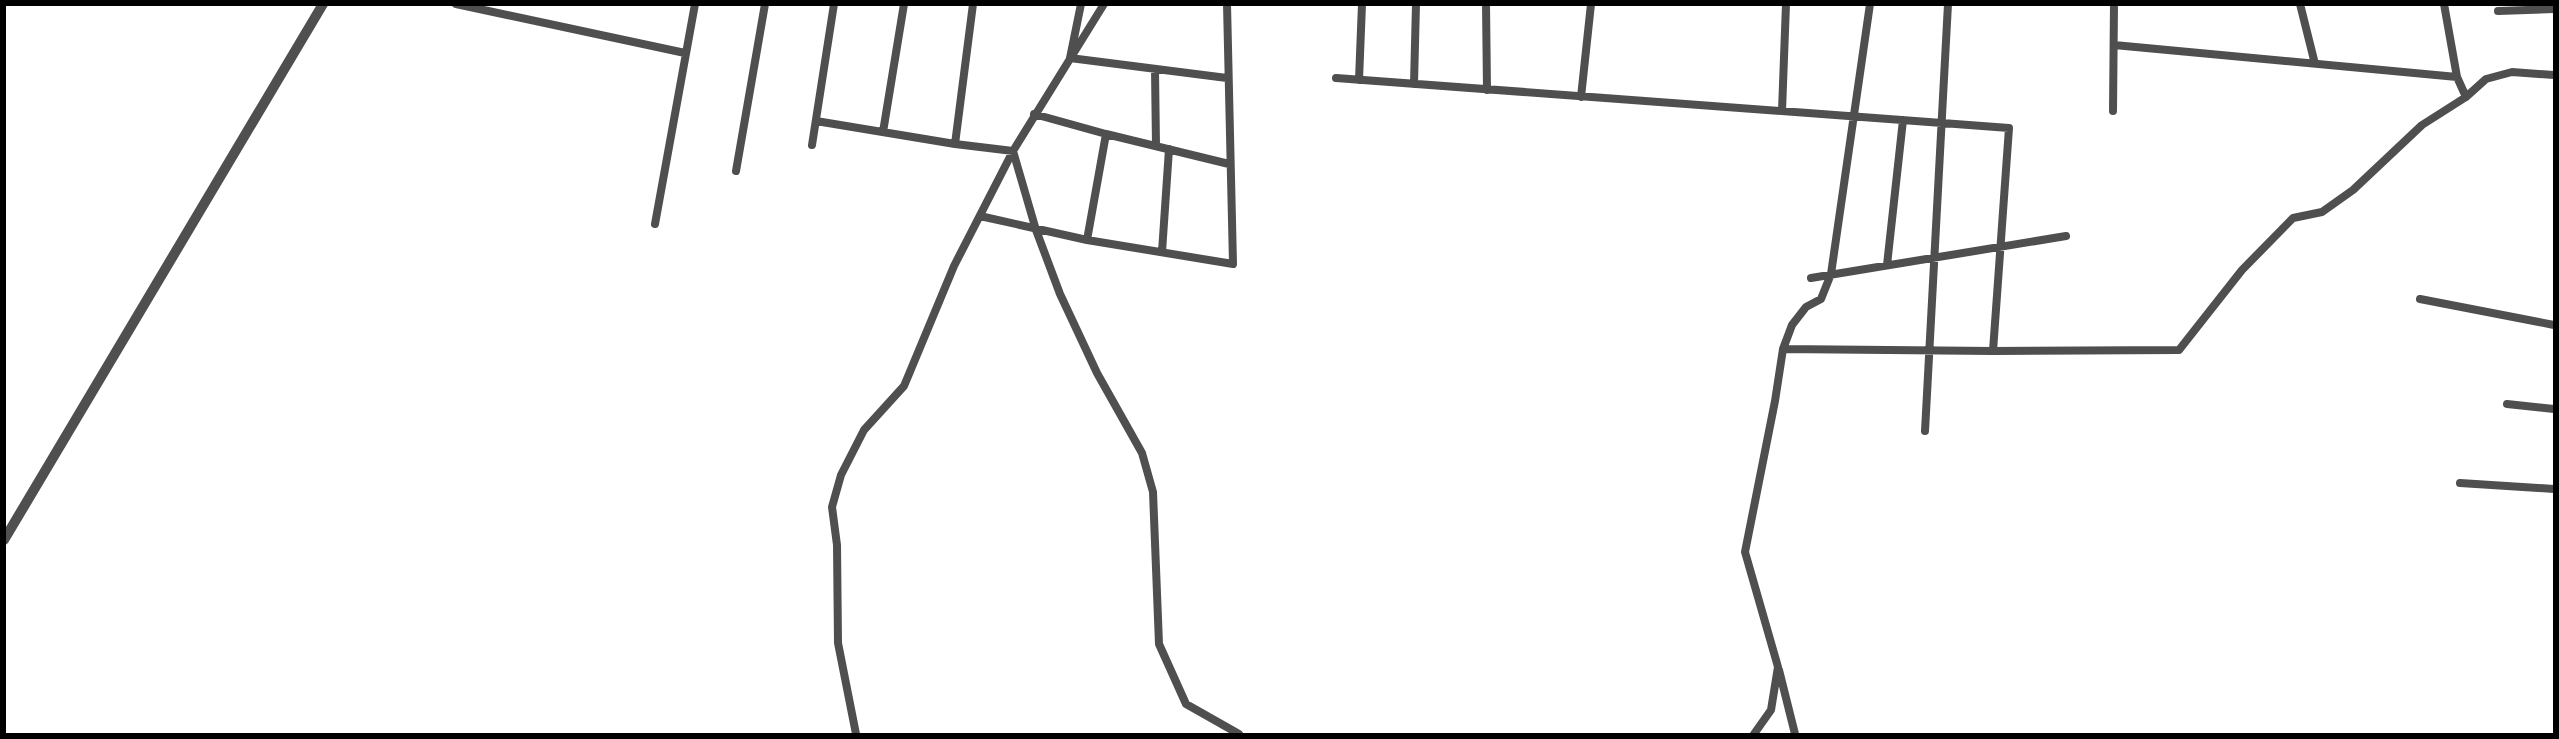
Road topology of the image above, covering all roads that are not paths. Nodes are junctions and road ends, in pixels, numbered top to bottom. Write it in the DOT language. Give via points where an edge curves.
graph roads {
  1 [pos="323,4"];
  2 [pos="456,4"];
  3 [pos="695,4"];
  4 [pos="765,4"];
  5 [pos="834,4"];
  6 [pos="904,4"];
  7 [pos="973,4"];
  8 [pos="1081,4"];
  9 [pos="1104,4"];
  10 [pos="1227,4"];
  11 [pos="1362,4"];
  12 [pos="1416,4"];
  13 [pos="1486,4"];
  14 [pos="1591,4"];
  15 [pos="1786,4"];
  16 [pos="1870,4"];
  17 [pos="1948,4"];
  18 [pos="2114,4"];
  19 [pos="2300,4"];
  20 [pos="2444,4"];
  21 [pos="2531,7"];
  22 [pos="2554,9"];
  23 [pos="2498,11"];
  24 [pos="2114,45"];
  25 [pos="685,52"];
  26 [pos="1070,58"];
  27 [pos="2315,64"];
  28 [pos="1155,70"];
  29 [pos="2554,75"];
  30 [pos="2457,77"];
  31 [pos="1227,78"];
  32 [pos="1336,78"];
  33 [pos="1359,80"];
  34 [pos="1414,84"];
  35 [pos="1487,90"];
  36 [pos="1581,97"];
  37 [pos="2466,97"];
  38 [pos="1782,111"];
  39 [pos="2114,111"];
  40 [pos="1034,114"];
  41 [pos="1853,117"];
  42 [pos="1903,120"];
  43 [pos="816,121"];
  44 [pos="1940,123"];
  45 [pos="883,132"];
  46 [pos="1106,134"];
  47 [pos="955,144"];
  48 [pos="812,145"];
  49 [pos="1156,146"];
  50 [pos="1169,149"];
  51 [pos="1013,151"];
  52 [pos="1229,164"];
  53 [pos="736,171"];
  54 [pos="980,216"];
  55 [pos="655,224"];
  56 [pos="1036,230"];
  57 [pos="2066,236"];
  58 [pos="1087,240"];
  59 [pos="2001,246"];
  60 [pos="1162,252"];
  61 [pos="1934,257"];
  62 [pos="1887,265"];
  63 [pos="1831,274"];
  64 [pos="1811,278"];
  65 [pos="2420,299"];
  66 [pos="2554,326"];
  67 [pos="1783,349"];
  68 [pos="1929,351"];
  69 [pos="1993,351"];
  70 [pos="2507,404"];
  71 [pos="2554,409"];
  72 [pos="1925,431"];
  73 [pos="2460,483"];
  74 [pos="2554,489"];
  75 [pos="4,540"];
  76 [pos="1778,667"];
  77 [pos="856,735"];
  78 [pos="1239,735"];
  79 [pos="1754,735"];
  80 [pos="1795,735"];
  1 -- 75 [label="street"];
  2 -- 25 [label="street"];
  3 -- 25 [label="street"];
  4 -- 53 [label="street"];
  5 -- 43 [label="street"];
  6 -- 45 [label="street"];
  7 -- 47 [label="street"];
  8 -- 26 [label="street"];
  9 -- 26 [label="street"];
  10 -- 31 [label="street"];
  11 -- 33 [label="street"];
  12 -- 34 [label="street"];
  13 -- 35 [label="street"];
  14 -- 36 [label="street"];
  15 -- 38 [label="street"];
  16 -- 41 [label="street"];
  17 -- 44 [label="street"];
  18 -- 24 [label="street"];
  19 -- 27 [label="street"];
  20 -- 30 [label="street"];
  21 -- 22 [label="street"];
  21 -- 23 [label="street"];
  24 -- 27 [label="street"];
  24 -- 39 [label="street"];
  25 -- 55 [label="street"];
  26 -- 28 [label="street"];
  26 -- 40 [label="street"];
  27 -- 30 [label="street"];
  28 -- 31 [label="street"];
  28 -- 49 [label="street"];
  29 -- 37 [label="street" via="2512,72 2486,79"];
  30 -- 37 [label="street"];
  31 -- 52 [label="street"];
  32 -- 33 [label="street"];
  33 -- 34 [label="street"];
  34 -- 35 [label="street"];
  35 -- 36 [label="street"];
  36 -- 38 [label="street"];
  37 -- 69 [label="street" via="2422,125 2345,196 2322,212 2293,218 2242,270 2179,350"];
  38 -- 41 [label="street"];
  40 -- 46 [label="street"];
  40 -- 51 [label="street"];
  41 -- 42 [label="street"];
  41 -- 63 [label="street"];
  42 -- 44 [label="street"];
  42 -- 62 [label="street"];
  43 -- 45 [label="street"];
  43 -- 48 [label="street"];
  44 -- 59 [label="street" via="2009,128"];
  44 -- 61 [label="street"];
  45 -- 47 [label="street"];
  46 -- 49 [label="street"];
  46 -- 58 [label="street"];
  47 -- 51 [label="street"];
  49 -- 50 [label="street"];
  50 -- 52 [label="street"];
  50 -- 60 [label="street"];
  51 -- 54 [label="street"];
  51 -- 56 [label="street"];
  52 -- 60 [label="street" via="1233,264"];
  54 -- 56 [label="street"];
  54 -- 77 [label="street" via="954,266 904,386 864,430 841,476 832,507 837,545 838,644"];
  56 -- 58 [label="street"];
  56 -- 78 [label="street" via="1097,374 1142,453 1153,492 1159,644 1186,704"];
  57 -- 59 [label="street"];
  58 -- 60 [label="street"];
  59 -- 61 [label="street"];
  59 -- 69 [label="street"];
  61 -- 62 [label="street"];
  61 -- 68 [label="street"];
  62 -- 63 [label="street"];
  63 -- 64 [label="street"];
  63 -- 67 [label="street" via="1821,299 1806,307 1792,325"];
  65 -- 66 [label="street"];
  67 -- 68 [label="street"];
  67 -- 76 [label="street" via="1745,552"];
  68 -- 69 [label="street"];
  68 -- 72 [label="street"];
  70 -- 71 [label="street"];
  73 -- 74 [label="street"];
  76 -- 79 [label="street" via="1771,711"];
  76 -- 80 [label="street"];
}
